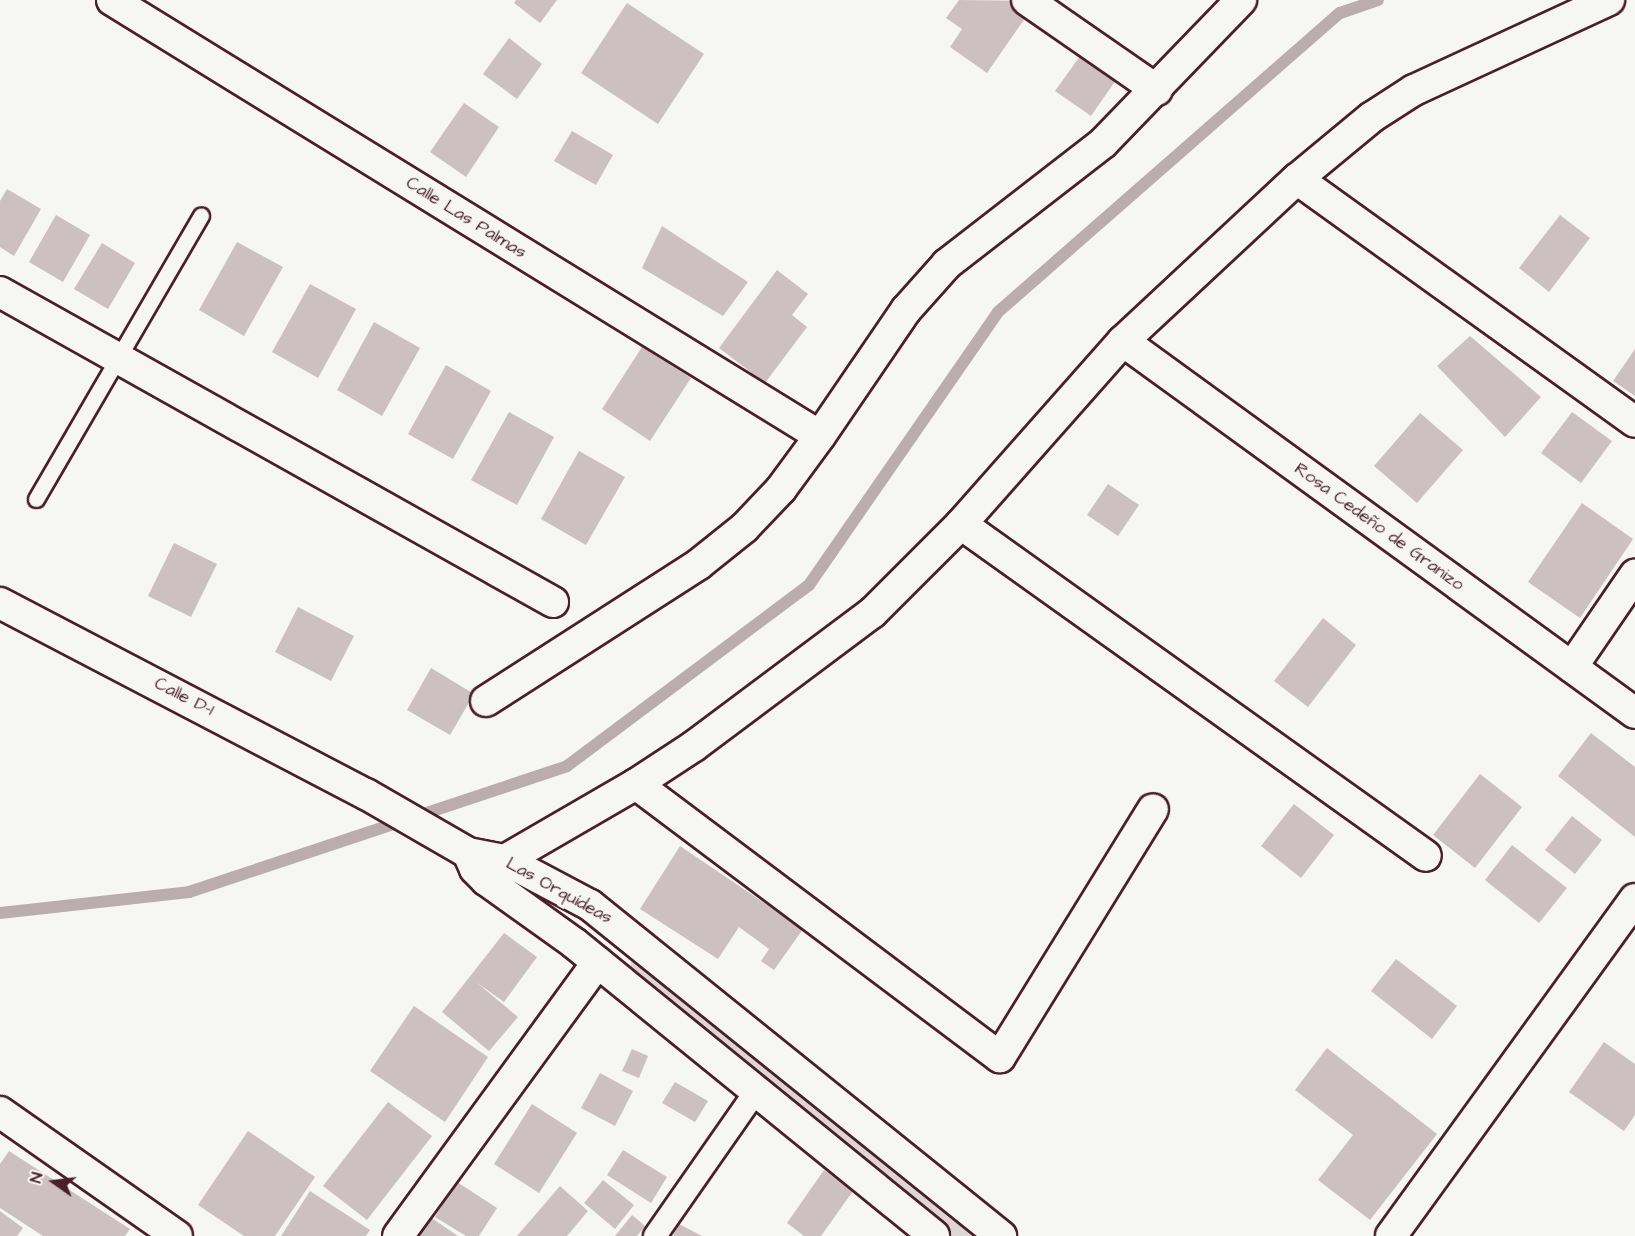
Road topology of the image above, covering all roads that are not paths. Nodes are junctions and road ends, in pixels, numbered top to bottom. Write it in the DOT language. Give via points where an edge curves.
graph roads {
  1 [pos="112,0"];
  2 [pos="1027,0"];
  3 [pos="1241,0"];
  4 [pos="1609,0"];
  5 [pos="1157,90"];
  6 [pos="1297,178"];
  7 [pos="201,215"];
  8 [pos="0,292"];
  9 [pos="1123,340"];
  10 [pos="116,356"];
  11 [pos="1635,422"];
  12 [pos="820,436"];
  13 [pos="36,499"];
  14 [pos="961,524"];
  15 [pos="1635,575"];
  16 [pos="553,602"];
  17 [pos="0,603"];
  18 [pos="1572,667"];
  19 [pos="486,701"];
  20 [pos="1635,713"];
  21 [pos="636,784"];
  22 [pos="1153,809"];
  23 [pos="468,853"];
  24 [pos="1426,856"];
  25 [pos="505,860"];
  26 [pos="1635,899"];
  27 [pos="598,962"];
  28 [pos="757,1090"];
  29 [pos="0,1112"];
  30 [pos="147,1228"];
  31 [pos="923,1232"];
  32 [pos="177,1236"];
  33 [pos="398,1236"];
  34 [pos="654,1236"];
  35 [pos="1001,1236"];
  36 [pos="1391,1236"];
  1 -- 12 [label="street, Calle Las Palmas"];
  2 -- 5 [label="street"];
  3 -- 5 [label="street"];
  4 -- 6 [label="street" via="1414,90 1372,117"];
  5 -- 12 [label="street" via="1103,143 947,264 906,310"];
  6 -- 9 [label="street"];
  6 -- 11 [label="street"];
  7 -- 10 [label="lane"];
  8 -- 10 [label="street"];
  9 -- 14 [label="street"];
  9 -- 18 [label="street, Rosa Cedeño de Granizo"];
  10 -- 13 [label="lane"];
  10 -- 16 [label="street"];
  12 -- 19 [label="street" via="781,489 744,528 699,564"];
  14 -- 21 [label="street" via="872,613"];
  14 -- 24 [label="street"];
  15 -- 18 [label="street"];
  17 -- 23 [label="street, Calle D-1" via="366,794"];
  18 -- 20 [label="street, Rosa Cedeño de Granizo"];
  21 -- 22 [label="street" via="1000,1057"];
  21 -- 25 [label="street"];
  23 -- 25 [label="street, Las Orquídeas"];
  23 -- 27 [label="street, Las Orquídeas" via="475,869 486,880"];
  25 -- 35 [label="street, Las Orquídeas" via="616,923"];
  26 -- 36 [label="street"];
  27 -- 28 [label="street, Las Orquídeas"];
  27 -- 33 [label="street"];
  28 -- 31 [label="street, Las Orquídeas"];
  28 -- 34 [label="street"];
  29 -- 30 [label="street"];
  30 -- 32 [label="street"];
}
